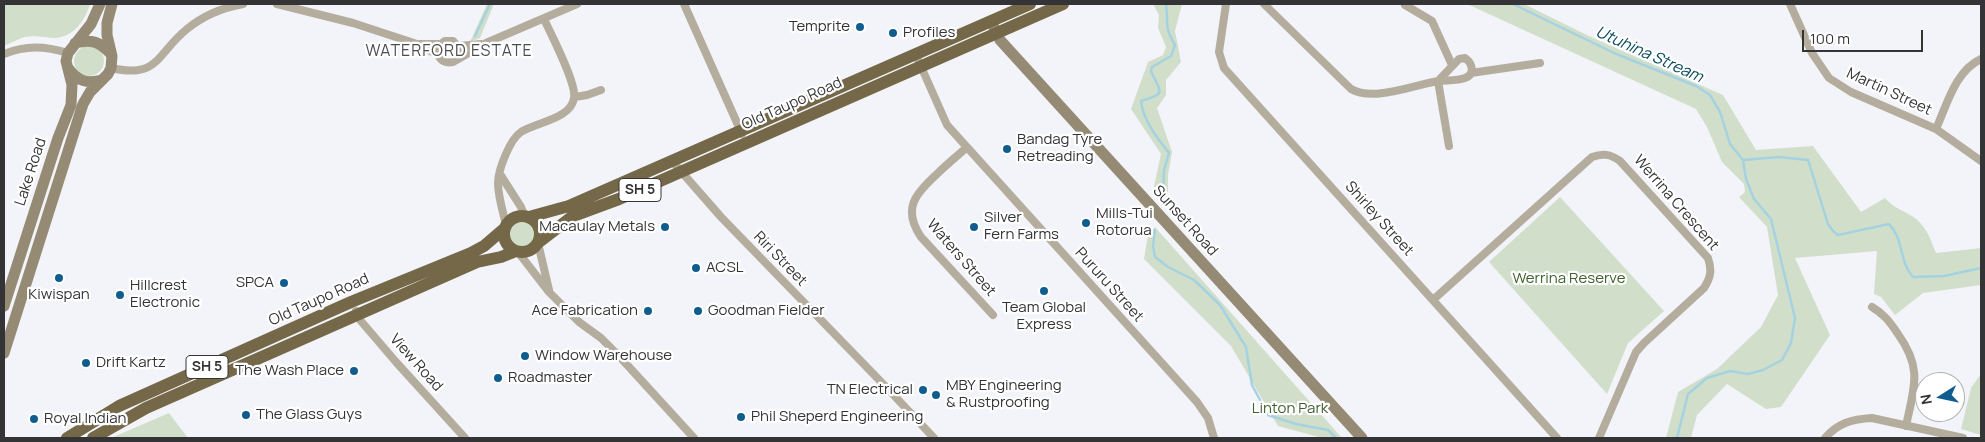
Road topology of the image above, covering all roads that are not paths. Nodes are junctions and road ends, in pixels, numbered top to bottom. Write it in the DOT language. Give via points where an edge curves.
graph roads {
  1 [pos="100,4"];
  2 [pos="112,4"];
  3 [pos="243,4"];
  4 [pos="277,4"];
  5 [pos="577,4"];
  6 [pos="684,4"];
  7 [pos="1030,4"];
  8 [pos="1064,4"];
  9 [pos="1226,4"];
  10 [pos="1264,4"];
  11 [pos="1790,4"];
  12 [pos="1405,5"];
  13 [pos="544,19"];
  14 [pos="991,21"];
  15 [pos="996,33"];
  16 [pos="75,43"];
  17 [pos="486,43"];
  18 [pos="417,44"];
  19 [pos="441,44"];
  20 [pos="459,46"];
  21 [pos="68,53"];
  22 [pos="915,53"];
  23 [pos="4,54"];
  24 [pos="438,55"];
  25 [pos="112,56"];
  26 [pos="458,58"];
  27 [pos="1981,59"];
  28 [pos="1540,62"];
  29 [pos="1452,65"];
  30 [pos="67,66"];
  31 [pos="920,66"];
  32 [pos="111,68"];
  33 [pos="1471,73"];
  34 [pos="102,80"];
  35 [pos="1438,81"];
  36 [pos="601,90"];
  37 [pos="575,97"];
  38 [pos="1936,129"];
  39 [pos="743,137"];
  40 [pos="1449,146"];
  41 [pos="966,148"];
  42 [pos="672,161"];
  43 [pos="1981,161"];
  44 [pos="680,172"];
  45 [pos="500,174"];
  46 [pos="527,216"];
  47 [pos="505,226"];
  48 [pos="39,240"];
  49 [pos="538,242"];
  50 [pos="517,252"];
  51 [pos="10,285"];
  52 [pos="549,292"];
  53 [pos="1434,299"];
  54 [pos="351,302"];
  55 [pos="4,306"];
  56 [pos="1872,307"];
  57 [pos="357,315"];
  58 [pos="993,315"];
  59 [pos="4,353"];
  60 [pos="198,386"];
  61 [pos="137,398"];
  62 [pos="1906,426"];
  63 [pos="110,428"];
  64 [pos="67,438"];
  65 [pos="93,438"];
  66 [pos="465,438"];
  67 [pos="694,438"];
  68 [pos="934,438"];
  69 [pos="1214,438"];
  70 [pos="1362,438"];
  71 [pos="1557,438"];
  72 [pos="1599,438"];
  73 [pos="1824,438"];
  74 [pos="1963,438"];
  1 -- 16 [label="main road" via="92,24"];
  2 -- 25 [label="main road" via="107,29"];
  3 -- 32 [label="street" via="213,12 196,23 151,66 134,72"];
  4 -- 18 [label="street" via="353,23"];
  5 -- 13 [label="street"];
  6 -- 39 [label="street"];
  7 -- 14 [label="highway, Old Taupo Road / SH 5"];
  8 -- 15 [label="highway, Old Taupo Road / SH 5"];
  9 -- 53 [label="street, Shirley Street" via="1219,52 1224,68"];
  10 -- 35 [label="street" via="1356,92 1372,94"];
  11 -- 38 [label="street, Martin Street" via="1812,53 1829,78 1851,92"];
  12 -- 29 [label="street" via="1432,21"];
  13 -- 17 [label="street"];
  13 -- 37 [label="street"];
  14 -- 15 [label="main road, Sunset Road"];
  14 -- 22 [label="highway, Old Taupo Road / SH 5"];
  15 -- 31 [label="highway, Old Taupo Road / SH 5"];
  15 -- 70 [label="main road, Sunset Road"];
  16 -- 21 [label="main road"];
  16 -- 25 [label="main road" via="91,40 103,45"];
  17 -- 20 [label="street"];
  17 -- 26 [label="street"];
  18 -- 19 [label="street"];
  18 -- 24 [label="street"];
  19 -- 20 [label="street" via="451,40"];
  19 -- 24 [label="street"];
  20 -- 26 [label="street"];
  21 -- 23 [label="street" via="37,46"];
  21 -- 30 [label="main road"];
  22 -- 31 [label="street, Pururu Street"];
  22 -- 39 [label="highway, Old Taupo Road / SH 5" via="828,92"];
  24 -- 26 [label="street" via="447,63"];
  25 -- 32 [label="main road"];
  27 -- 38 [label="street" via="1966,68 1960,77"];
  28 -- 33 [label="street"];
  29 -- 33 [label="street" via="1465,58 1473,68"];
  29 -- 35 [label="street"];
  30 -- 34 [label="main road" via="83,81"];
  30 -- 51 [label="main road, Lake Road" via="72,85 71,105"];
  31 -- 39 [label="highway, Old Taupo Road / SH 5"];
  31 -- 41 [label="street, Pururu Street" via="947,125"];
  32 -- 34 [label="main road"];
  33 -- 35 [label="street" via="1466,78"];
  34 -- 48 [label="main road, Lake Road" via="83,104"];
  35 -- 40 [label="street"];
  36 -- 37 [label="street"];
  37 -- 45 [label="street" via="562,114 515,137"];
  38 -- 43 [label="street, Martin Street"];
  39 -- 42 [label="highway, Old Taupo Road / SH 5"];
  39 -- 44 [label="highway, Old Taupo Road / SH 5"];
  41 -- 58 [label="street, Waters Street" via="921,189 914,200 912,218 921,237"];
  41 -- 69 [label="street, Pururu Street" via="1197,402 1208,418"];
  42 -- 44 [label="street, Riri Street"];
  42 -- 46 [label="highway, Old Taupo Road / SH 5" via="569,206"];
  44 -- 49 [label="highway, Old Taupo Road / SH 5" via="573,216"];
  44 -- 68 [label="street, Riri Street"];
  45 -- 46 [label="street"];
  45 -- 47 [label="street" via="498,184"];
  46 -- 47 [label="highway, SH 5" via="516,216"];
  46 -- 49 [label="highway" via="539,227"];
  47 -- 50 [label="highway" via="504,240"];
  47 -- 54 [label="highway, Old Taupo Road / SH 5" via="484,246 471,253"];
  48 -- 51 [label="main road, Lake Road" via="30,251 17,288"];
  48 -- 59 [label="main road, Lake Road"];
  49 -- 50 [label="highway, SH 5" via="527,252"];
  49 -- 52 [label="street"];
  50 -- 52 [label="street"];
  50 -- 57 [label="highway, Old Taupo Road / SH 5" via="477,262"];
  51 -- 55 [label="main road, Lake Road"];
  52 -- 67 [label="street" via="619,356"];
  53 -- 71 [label="street, Shirley Street"];
  53 -- 72 [label="street, Werrina Crescent" via="1592,157 1612,155 1620,161 1708,258 1711,267 1710,279 1704,288 1636,352"];
  54 -- 57 [label="street, View Road"];
  54 -- 61 [label="highway, Old Taupo Road / SH 5"];
  56 -- 62 [label="street" via="1888,318 1912,357 1915,384"];
  57 -- 60 [label="highway, Old Taupo Road / SH 5"];
  57 -- 66 [label="street, View Road"];
  60 -- 61 [label="highway, Old Taupo Road / SH 5" via="181,387 147,401"];
  60 -- 63 [label="highway, Old Taupo Road / SH 5" via="146,408"];
  61 -- 63 [label="highway, Old Taupo Road / SH 5" via="131,411"];
  61 -- 64 [label="highway, Old Taupo Road / SH 5"];
  62 -- 73 [label="street" via="1872,418 1858,419 1845,422"];
  62 -- 74 [label="street"];
  63 -- 65 [label="highway, Old Taupo Road / SH 5"];
}
